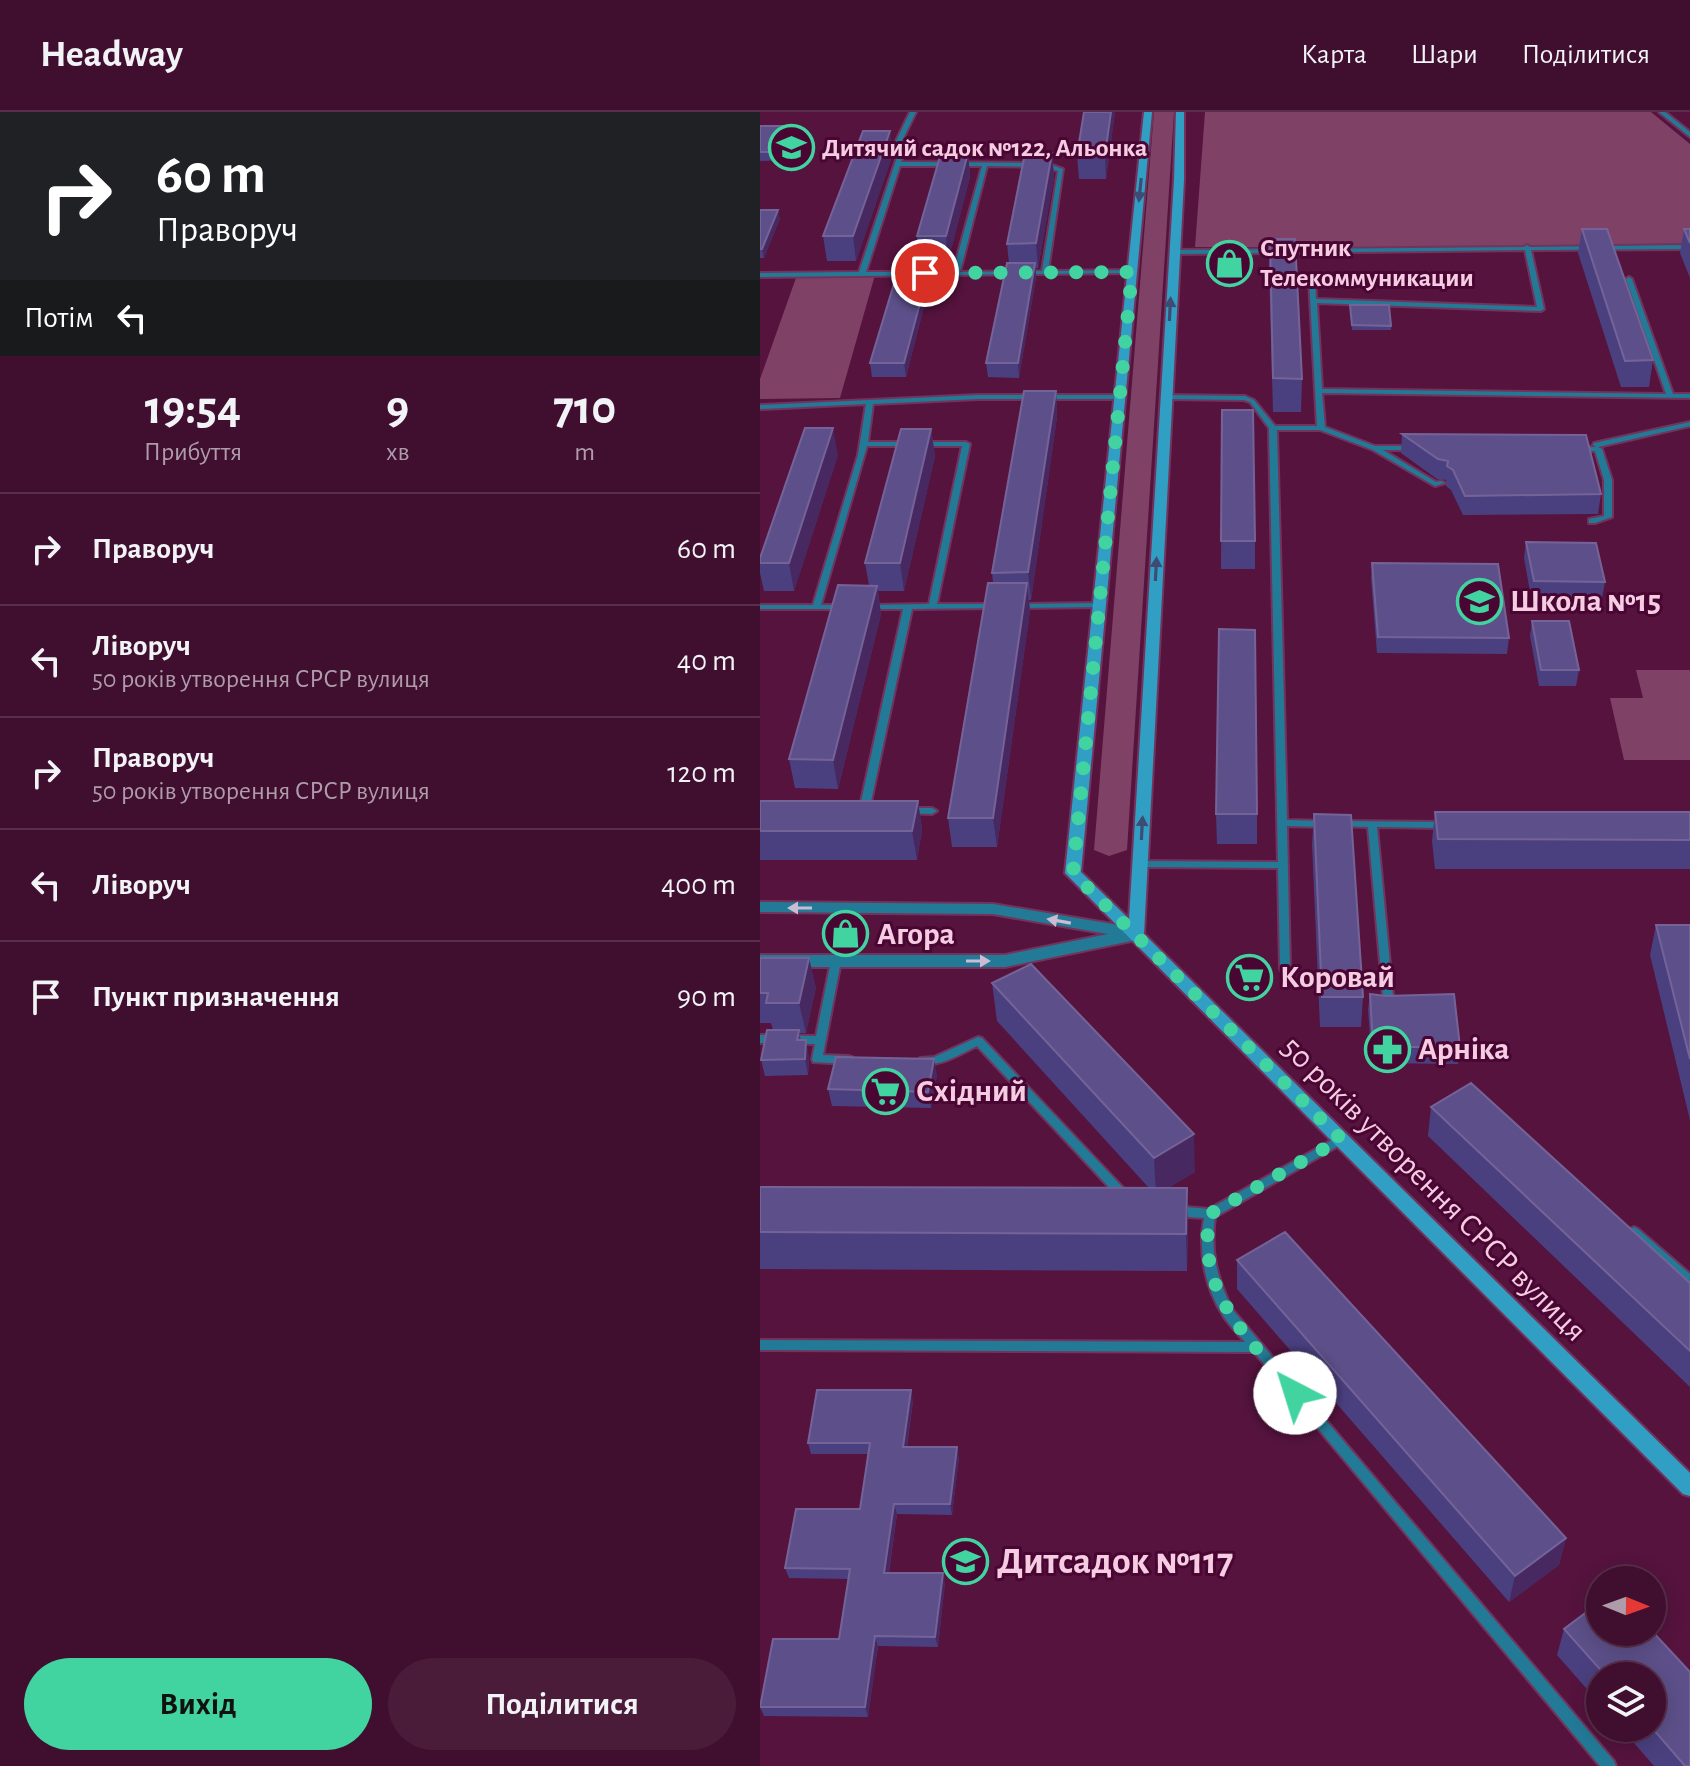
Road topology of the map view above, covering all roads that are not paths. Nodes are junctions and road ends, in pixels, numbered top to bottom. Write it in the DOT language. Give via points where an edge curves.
graph roads {
  1 [pos="913,112"];
  2 [pos="1148,112"];
  3 [pos="1180,112"];
  4 [pos="1662,112"];
  5 [pos="1690,135"];
  6 [pos="898,164"];
  7 [pos="985,164"];
  8 [pos="1527,247"];
  9 [pos="1690,247"];
  10 [pos="1173,252"];
  11 [pos="1132,272"];
  12 [pos="956,273"];
  13 [pos="1045,273"];
  14 [pos="862,274"];
  15 [pos="760,275"];
  16 [pos="1312,279"];
  17 [pos="1629,279"];
  18 [pos="1313,301"];
  19 [pos="1319,391"];
  20 [pos="1670,396"];
  21 [pos="1690,396"];
  22 [pos="1120,397"];
  23 [pos="1165,397"];
  24 [pos="870,402"];
  25 [pos="760,407"];
  26 [pos="1690,424"];
  27 [pos="1273,428"];
  28 [pos="1321,428"];
  29 [pos="863,444"];
  30 [pos="1597,445"];
  31 [pos="1374,448"];
  32 [pos="1422,448"];
  33 [pos="1566,449"];
  34 [pos="1441,483"];
  35 [pos="1592,521"];
  36 [pos="1100,605"];
  37 [pos="760,607"];
  38 [pos="816,607"];
  39 [pos="847,607"];
  40 [pos="862,607"];
  41 [pos="908,607"];
  42 [pos="932,607"];
  43 [pos="849,811"];
  44 [pos="864,811"];
  45 [pos="878,811"];
  46 [pos="891,811"];
  47 [pos="932,811"];
  48 [pos="1282,823"];
  49 [pos="1372,824"];
  50 [pos="1452,825"];
  51 [pos="1140,864"];
  52 [pos="1283,865"];
  53 [pos="760,907"];
  54 [pos="1136,934"];
  55 [pos="760,961"];
  56 [pos="836,961"];
  57 [pos="1285,968"];
  58 [pos="1389,1007"];
  59 [pos="760,1039"];
  60 [pos="821,1040"];
  61 [pos="862,1060"];
  62 [pos="906,1060"];
  63 [pos="1341,1139"];
  64 [pos="1120,1208"];
  65 [pos="1165,1211"];
  66 [pos="1210,1214"];
  67 [pos="1620,1220"];
  68 [pos="1690,1281"];
  69 [pos="760,1345"];
  70 [pos="1256,1347"];
  71 [pos="1690,1487"];
  72 [pos="1609,1766"];
  1 -- 6 [label="lane" via="898,143"];
  2 -- 11 [label="main road, 50 років утворення СРСР вулиця, one-way"];
  3 -- 10 [label="main road"];
  4 -- 5 [label="lane"];
  6 -- 7 [label="lane"];
  6 -- 14 [label="lane"];
  7 -- 12 [label="lane"];
  7 -- 13 [label="lane" via="1061,170"];
  8 -- 9 [label="lane"];
  8 -- 10 [label="lane"];
  8 -- 18 [label="lane" via="1541,309"];
  23 -- 10 [label="main road, one-way"];
  11 -- 13 [label="lane"];
  11 -- 22 [label="main road, 50 років утворення СРСР вулиця"];
  12 -- 13 [label="lane"];
  12 -- 14 [label="lane"];
  14 -- 15 [label="lane"];
  16 -- 18 [label="lane"];
  17 -- 20 [label="lane"];
  18 -- 19 [label="lane"];
  19 -- 20 [label="lane"];
  19 -- 28 [label="lane"];
  20 -- 21 [label="lane"];
  22 -- 24 [label="lane"];
  22 -- 36 [label="main road, 50 років утворення СРСР вулиця"];
  23 -- 27 [label="lane" via="1245,398"];
  51 -- 23 [label="main road, one-way"];
  24 -- 25 [label="lane"];
  24 -- 29 [label="lane"];
  26 -- 30 [label="lane"];
  27 -- 28 [label="lane"];
  27 -- 48 [label="lane"];
  28 -- 31 [label="lane"];
  29 -- 38 [label="lane"];
  29 -- 42 [label="lane" via="966,444"];
  31 -- 32 [label="lane"];
  31 -- 34 [label="lane"];
  33 -- 35 [label="lane" via="1598,449 1608,480 1608,517"];
  36 -- 42 [label="lane"];
  36 -- 54 [label="main road, 50 років утворення СРСР вулиця" via="1073,873"];
  37 -- 38 [label="lane"];
  38 -- 39 [label="lane"];
  40 -- 41 [label="lane"];
  41 -- 42 [label="lane"];
  41 -- 44 [label="lane"];
  43 -- 44 [label="lane"];
  44 -- 45 [label="lane"];
  46 -- 47 [label="lane"];
  48 -- 49 [label="lane"];
  48 -- 52 [label="lane"];
  49 -- 50 [label="lane"];
  49 -- 58 [label="lane"];
  51 -- 52 [label="lane"];
  51 -- 54 [label="main road"];
  52 -- 57 [label="lane"];
  54 -- 53 [label="street, one-way" via="993,909"];
  56 -- 54 [label="street, one-way" via="1005,961"];
  54 -- 63 [label="main road, 50 років утворення СРСР вулиця"];
  55 -- 56 [label="street"];
  56 -- 60 [label="lane"];
  59 -- 60 [label="lane"];
  60 -- 61 [label="lane" via="817,1059"];
  62 -- 64 [label="lane" via="935,1061 978,1041 1135,1208"];
  63 -- 66 [label="lane"];
  63 -- 71 [label="main road, 50 років утворення СРСР вулиця"];
  65 -- 66 [label="lane"];
  66 -- 70 [label="lane" via="1205,1241 1211,1278 1228,1313"];
  67 -- 68 [label="lane"];
  69 -- 70 [label="lane"];
  70 -- 72 [label="lane"];
}
